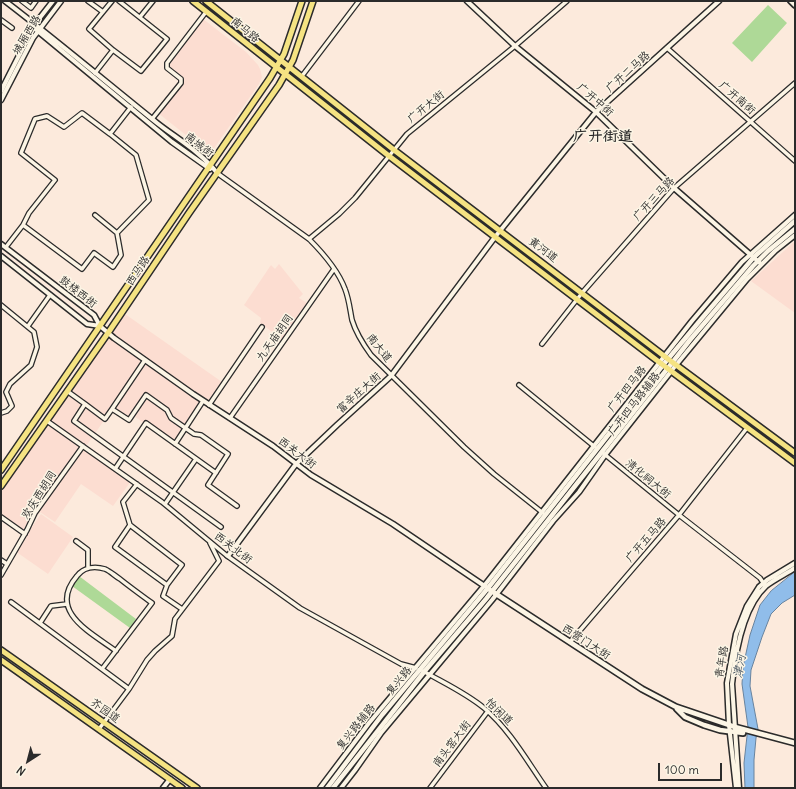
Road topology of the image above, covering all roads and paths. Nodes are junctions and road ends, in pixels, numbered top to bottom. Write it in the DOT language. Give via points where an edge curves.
graph roads {
  1 [pos="5,1"];
  2 [pos="22,1"];
  3 [pos="36,1"];
  4 [pos="54,1"];
  5 [pos="61,1"];
  6 [pos="88,1"];
  7 [pos="112,1"];
  8 [pos="119,1"];
  9 [pos="153,1"];
  10 [pos="192,1"];
  11 [pos="206,1"];
  12 [pos="302,1"];
  13 [pos="313,1"];
  14 [pos="359,1"];
  15 [pos="467,1"];
  16 [pos="567,1"];
  17 [pos="719,1"];
  18 [pos="791,1"];
  19 [pos="795,5"];
  20 [pos="103,12"];
  21 [pos="206,12"];
  22 [pos="140,17"];
  23 [pos="1,20"];
  24 [pos="35,26"];
  25 [pos="12,28"];
  26 [pos="40,30"];
  27 [pos="515,46"];
  28 [pos="667,48"];
  29 [pos="113,50"];
  30 [pos="281,60"];
  31 [pos="290,67"];
  32 [pos="276,68"];
  33 [pos="95,73"];
  34 [pos="285,74"];
  35 [pos="302,76"];
  36 [pos="795,83"];
  37 [pos="1,91"];
  38 [pos="1,100"];
  39 [pos="131,107"];
  40 [pos="596,112"];
  41 [pos="152,119"];
  42 [pos="750,122"];
  43 [pos="110,134"];
  44 [pos="394,150"];
  45 [pos="389,156"];
  46 [pos="795,161"];
  47 [pos="210,166"];
  48 [pos="217,173"];
  49 [pos="674,188"];
  50 [pos="95,215"];
  51 [pos="795,215"];
  52 [pos="795,221"];
  53 [pos="23,225"];
  54 [pos="795,229"];
  55 [pos="501,230"];
  56 [pos="118,233"];
  57 [pos="795,235"];
  58 [pos="495,237"];
  59 [pos="309,240"];
  60 [pos="1,244"];
  61 [pos="6,247"];
  62 [pos="752,255"];
  63 [pos="1,256"];
  64 [pos="760,263"];
  65 [pos="334,269"];
  66 [pos="582,293"];
  67 [pos="50,295"];
  68 [pos="577,299"];
  69 [pos="1,305"];
  70 [pos="28,326"];
  71 [pos="100,326"];
  72 [pos="262,327"];
  73 [pos="108,333"];
  74 [pos="542,344"];
  75 [pos="145,360"];
  76 [pos="670,360"];
  77 [pos="665,367"];
  78 [pos="391,376"];
  79 [pos="519,386"];
  80 [pos="67,391"];
  81 [pos="203,401"];
  82 [pos="85,404"];
  83 [pos="209,405"];
  84 [pos="112,409"];
  85 [pos="1,413"];
  86 [pos="230,418"];
  87 [pos="47,421"];
  88 [pos="185,428"];
  89 [pos="747,428"];
  90 [pos="175,444"];
  91 [pos="83,446"];
  92 [pos="599,450"];
  93 [pos="795,453"];
  94 [pos="124,456"];
  95 [pos="196,459"];
  96 [pos="795,463"];
  97 [pos="296,464"];
  98 [pos="115,469"];
  99 [pos="1,470"];
  100 [pos="216,473"];
  101 [pos="137,484"];
  102 [pos="1,486"];
  103 [pos="174,492"];
  104 [pos="165,504"];
  105 [pos="237,506"];
  106 [pos="679,515"];
  107 [pos="548,516"];
  108 [pos="1,517"];
  109 [pos="130,525"];
  110 [pos="221,527"];
  111 [pos="25,534"];
  112 [pos="76,541"];
  113 [pos="210,542"];
  114 [pos="228,556"];
  115 [pos="1,560"];
  116 [pos="795,563"];
  117 [pos="7,564"];
  118 [pos="88,568"];
  119 [pos="795,568"];
  120 [pos="1,575"];
  121 [pos="167,585"];
  122 [pos="765,585"];
  123 [pos="490,590"];
  124 [pos="11,602"];
  125 [pos="68,604"];
  126 [pos="182,609"];
  127 [pos="40,623"];
  128 [pos="570,642"];
  129 [pos="1,650"];
  130 [pos="116,651"];
  131 [pos="1,660"];
  132 [pos="102,668"];
  133 [pos="420,670"];
  134 [pos="429,675"];
  135 [pos="129,688"];
  136 [pos="676,707"];
  137 [pos="488,711"];
  138 [pos="104,723"];
  139 [pos="729,725"];
  140 [pos="99,729"];
  141 [pos="736,730"];
  142 [pos="795,745"];
  143 [pos="170,779"];
  144 [pos="163,788"];
  145 [pos="182,788"];
  146 [pos="197,788"];
  147 [pos="320,788"];
  148 [pos="327,788"];
  149 [pos="333,788"];
  150 [pos="340,788"];
  151 [pos="430,788"];
  152 [pos="546,788"];
  153 [pos="736,788"];
  154 [pos="739,788"];
  1 -- 24 [label="street, 南城街"];
  2 -- 3 [label="street" via="31,8"];
  4 -- 24 [label="street, 城厢西路"];
  5 -- 26 [label="street, 城厢西路"];
  6 -- 20 [label="street"];
  7 -- 20 [label="street"];
  8 -- 22 [label="street"];
  9 -- 22 [label="street"];
  10 -- 21 [label="main road, 南马路"];
  11 -- 30 [label="main road, 南马路"];
  12 -- 30 [label="main road, 西马路"];
  13 -- 31 [label="main road, 西马路"];
  14 -- 35 [label="street"];
  15 -- 27 [label="street, 广开中街"];
  16 -- 27 [label="street, 广开大街"];
  17 -- 28 [label="street, 广开二马路"];
  18 -- 19 [label="main road"];
  20 -- 29 [label="street" via="90,29"];
  21 -- 32 [label="main road, 南马路"];
  21 -- 41 [label="street" via="167,63 167,68 180,79 181,84"];
  22 -- 29 [label="street" via="167,39 141,71"];
  23 -- 25 [label="street"];
  24 -- 26 [label="street, 南城街"];
  24 -- 37 [label="street, 城厢西路"];
  26 -- 33 [label="street, 南城街"];
  26 -- 38 [label="street, 城厢西路"];
  26 -- 39 [label="street, 南城街"];
  27 -- 40 [label="street, 广开中街"];
  27 -- 44 [label="street, 广开大街" via="407,134"];
  28 -- 40 [label="street, 广开二马路"];
  28 -- 42 [label="street, 广开南街"];
  29 -- 33 [label="street"];
  30 -- 31 [label="main road, 黄河道"];
  30 -- 32 [label="main road, 西马路"];
  31 -- 34 [label="main road, 西马路"];
  31 -- 35 [label="main road, 黄河道"];
  32 -- 34 [label="main road, 南马路"];
  32 -- 47 [label="main road, 西马路"];
  33 -- 41 [label="street, 南城街"];
  34 -- 45 [label="main road, 黄河道"];
  34 -- 48 [label="main road, 西马路"];
  35 -- 44 [label="main road, 黄河道"];
  36 -- 42 [label="street, 广开三马路"];
  39 -- 43 [label="street"];
  39 -- 47 [label="street, 南城街" via="172,142"];
  40 -- 49 [label="street, 广开中街"];
  40 -- 55 [label="street, 广开二马路"];
  41 -- 47 [label="street, 南城街"];
  42 -- 46 [label="street, 广开南街"];
  42 -- 49 [label="street, 广开三马路"];
  43 -- 53 [label="street" via="82,113 64,127 47,116 35,120 22,153 55,180 29,213"];
  43 -- 56 [label="street" via="136,155 149,200"];
  44 -- 45 [label="street, 广开大街"];
  44 -- 55 [label="main road, 黄河道"];
  45 -- 58 [label="main road, 黄河道"];
  45 -- 59 [label="street, 广开大街" via="339,214"];
  47 -- 48 [label="street, 南城街"];
  47 -- 71 [label="main road, 西马路"];
  48 -- 59 [label="street, 南大道"];
  48 -- 73 [label="main road, 西马路"];
  49 -- 62 [label="street, 广开中街"];
  49 -- 66 [label="street, 广开三马路"];
  50 -- 56 [label="street"];
  51 -- 62 [label="street, 广开四马路"];
  52 -- 62 [label="main road, 广开四马路"];
  53 -- 56 [label="street" via="82,269 94,253 113,267 121,255"];
  53 -- 61 [label="street"];
  54 -- 64 [label="main road, 广开四马路" via="768,251"];
  55 -- 58 [label="street, 广开二马路"];
  55 -- 66 [label="main road, 黄河道"];
  57 -- 64 [label="street"];
  58 -- 68 [label="main road, 黄河道"];
  58 -- 78 [label="street, 富辛庄大街"];
  59 -- 65 [label="street, 南大道"];
  60 -- 61 [label="street, 鼓楼西街"];
  61 -- 71 [label="street, 鼓楼西街" via="94,315"];
  62 -- 64 [label="street, 广开中街"];
  62 -- 76 [label="main road, 广开四马路"];
  63 -- 67 [label="street, 鼓楼西街"];
  64 -- 76 [label="main road, 广开四马路" via="724,298"];
  65 -- 78 [label="street, 南大道" via="345,288 356,331 371,355"];
  65 -- 86 [label="street, 九天庙胡同"];
  66 -- 68 [label="street, 广开三马路"];
  66 -- 76 [label="main road, 黄河道"];
  67 -- 70 [label="street"];
  67 -- 71 [label="street, 鼓楼西街" via="87,324"];
  68 -- 74 [label="street, 广开三马路"];
  68 -- 77 [label="main road, 黄河道"];
  69 -- 70 [label="street"];
  70 -- 85 [label="street" via="34,332 37,347 31,365 10,384 6,392 12,406"];
  71 -- 73 [label="street, 西关大街"];
  71 -- 99 [label="main road, 西马路"];
  72 -- 83 [label="street"];
  73 -- 75 [label="street, 西关大街"];
  73 -- 80 [label="main road, 西马路"];
  75 -- 81 [label="street, 西关大街"];
  75 -- 84 [label="street"];
  76 -- 77 [label="main road, 广开四马路"];
  76 -- 77 [label="street, 广开四马路辅路"];
  76 -- 93 [label="main road, 黄河道"];
  77 -- 89 [label="main road, 黄河道"];
  77 -- 92 [label="main road, 广开四马路"];
  77 -- 92 [label="street, 广开四马路辅路"];
  78 -- 97 [label="street, 富辛庄大街"];
  78 -- 107 [label="street, 南大道" via="464,448"];
  79 -- 92 [label="street, 清化祠大街"];
  80 -- 82 [label="street"];
  80 -- 87 [label="main road, 西马路"];
  81 -- 83 [label="street, 西关大街"];
  81 -- 88 [label="street"];
  82 -- 84 [label="street" via="105,419"];
  82 -- 94 [label="street" via="74,420"];
  83 -- 86 [label="street, 西关大街"];
  84 -- 88 [label="street" via="129,420 146,395 167,410 171,418"];
  86 -- 97 [label="street, 西关大街"];
  87 -- 91 [label="street, 西关北街"];
  87 -- 102 [label="main road, 西马路"];
  88 -- 90 [label="street"];
  88 -- 100 [label="street" via="201,435 228,454"];
  89 -- 96 [label="main road, 黄河道"];
  89 -- 106 [label="street, 广开五马路"];
  90 -- 94 [label="street" via="146,423"];
  90 -- 95 [label="street"];
  91 -- 98 [label="street, 西关北街"];
  91 -- 111 [label="street, 欢庆西胡同" via="35,513"];
  92 -- 106 [label="street, 清化祠大街"];
  92 -- 107 [label="main road, 广开四马路"];
  92 -- 107 [label="street, 广开四马路辅路" via="579,492"];
  94 -- 98 [label="street"];
  94 -- 103 [label="street"];
  95 -- 100 [label="street"];
  95 -- 103 [label="street"];
  97 -- 114 [label="street, 富辛庄大街"];
  97 -- 123 [label="street, 西关大街" via="393,524"];
  98 -- 101 [label="street, 西关北街"];
  100 -- 105 [label="street" via="208,485"];
  101 -- 104 [label="street, 西关北街"];
  101 -- 109 [label="street" via="124,502"];
  103 -- 104 [label="street"];
  103 -- 110 [label="street"];
  104 -- 113 [label="street, 西关北街"];
  106 -- 122 [label="street, 清化祠大街" via="760,578"];
  106 -- 128 [label="street, 广开五马路"];
  107 -- 123 [label="main road, 广开四马路"];
  107 -- 123 [label="street, 广开四马路辅路"];
  108 -- 111 [label="street"];
  109 -- 121 [label="street" via="182,565"];
  109 -- 121 [label="street" via="115,547"];
  111 -- 117 [label="street, 欢庆西胡同"];
  112 -- 118 [label="street" via="88,550"];
  113 -- 114 [label="street, 西关北街"];
  113 -- 126 [label="street" via="219,561"];
  114 -- 133 [label="street, 西关北街" via="300,608 401,664"];
  115 -- 117 [label="street"];
  116 -- 122 [label="street, 青年路"];
  117 -- 120 [label="street, 欢庆西胡同"];
  118 -- 125 [label="street" via="79,573 71,583 67,595"];
  118 -- 130 [label="street" via="106,569 152,603"];
  119 -- 122 [label="street, 青年路"];
  121 -- 126 [label="street" via="163,596"];
  122 -- 139 [label="street, 青年路" via="747,606 736,634 727,683"];
  122 -- 141 [label="street, 青年路" via="751,608 741,634 733,671"];
  123 -- 128 [label="main road, 西营门大街"];
  123 -- 133 [label="street, 复兴路辅路"];
  123 -- 133 [label="main road, 复兴路"];
  123 -- 134 [label="street"];
  124 -- 127 [label="street"];
  125 -- 127 [label="street" via="51,606"];
  125 -- 130 [label="street" via="68,610 76,621"];
  126 -- 135 [label="street" via="175,619 172,636 155,650"];
  127 -- 132 [label="street"];
  128 -- 136 [label="main road, 西营门大街" via="642,689"];
  129 -- 138 [label="main road, 芥园道"];
  130 -- 132 [label="street"];
  131 -- 140 [label="main road, 芥园道"];
  132 -- 135 [label="street"];
  133 -- 134 [label="street, 怡闲道"];
  133 -- 147 [label="street, 复兴路辅路" via="369,722"];
  133 -- 148 [label="main road, 复兴路"];
  133 -- 149 [label="main road, 复兴路"];
  134 -- 137 [label="street, 怡闲道" via="458,690"];
  134 -- 150 [label="street"];
  135 -- 138 [label="street"];
  136 -- 139 [label="main road, 西营门大街"];
  136 -- 141 [label="main road, 西营门大街" via="685,717 704,725"];
  137 -- 151 [label="street, 南头窑大街"];
  137 -- 152 [label="street, 怡闲道" via="505,728"];
  138 -- 140 [label="street"];
  138 -- 146 [label="main road, 芥园道"];
  139 -- 141 [label="main road, 西营门大街"];
  140 -- 143 [label="main road, 芥园道"];
  141 -- 142 [label="main road"];
  141 -- 153 [label="street, 青年路"];
  141 -- 154 [label="street, 青年路"];
  143 -- 144 [label="street"];
  143 -- 145 [label="main road, 芥园道"];
}
